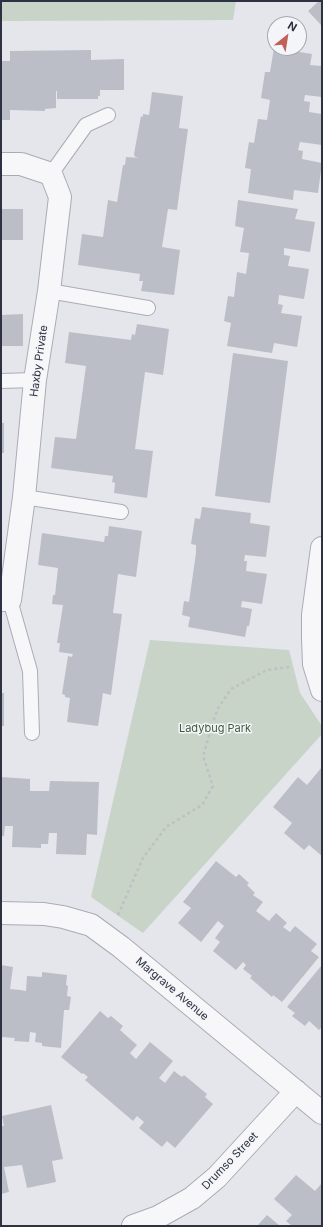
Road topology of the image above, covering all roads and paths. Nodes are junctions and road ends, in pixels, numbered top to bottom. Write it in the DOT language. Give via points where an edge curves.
graph roads {
  1 [pos="108,115"];
  2 [pos="1,164"];
  3 [pos="51,174"];
  4 [pos="49,292"];
  5 [pos="148,308"];
  6 [pos="35,380"];
  7 [pos="1,381"];
  8 [pos="24,497"];
  9 [pos="121,512"];
  10 [pos="322,548"];
  11 [pos="6,600"];
  12 [pos="314,664"];
  13 [pos="322,690"];
  14 [pos="32,733"];
  15 [pos="1,913"];
  16 [pos="108,938"];
  17 [pos="296,1091"];
  18 [pos="322,1113"];
  19 [pos="133,1226"];
  1 -- 3 [label="lane" via="86,125"];
  2 -- 3 [label="street" via="20,164"];
  3 -- 4 [label="street, Haxby Private" via="60,197"];
  4 -- 5 [label="lane"];
  4 -- 6 [label="street, Haxby Private"];
  6 -- 7 [label="lane"];
  6 -- 8 [label="street, Haxby Private"];
  8 -- 9 [label="lane"];
  8 -- 11 [label="street, Haxby Private"];
  10 -- 12 [label="street" via="313,615"];
  11 -- 14 [label="lane" via="30,671"];
  12 -- 13 [label="street"];
  12 -- 16 [label="path" via="267,670 231,689 216,710 203,756 213,786 202,805 166,827 143,858"];
  15 -- 16 [label="street, Margrave Avenue" via="63,917 90,925"];
  16 -- 17 [label="street, Margrave Avenue"];
  17 -- 18 [label="street, Margrave Avenue"];
  17 -- 19 [label="street, Drumso Street" via="217,1177 192,1198 158,1217"];
}
